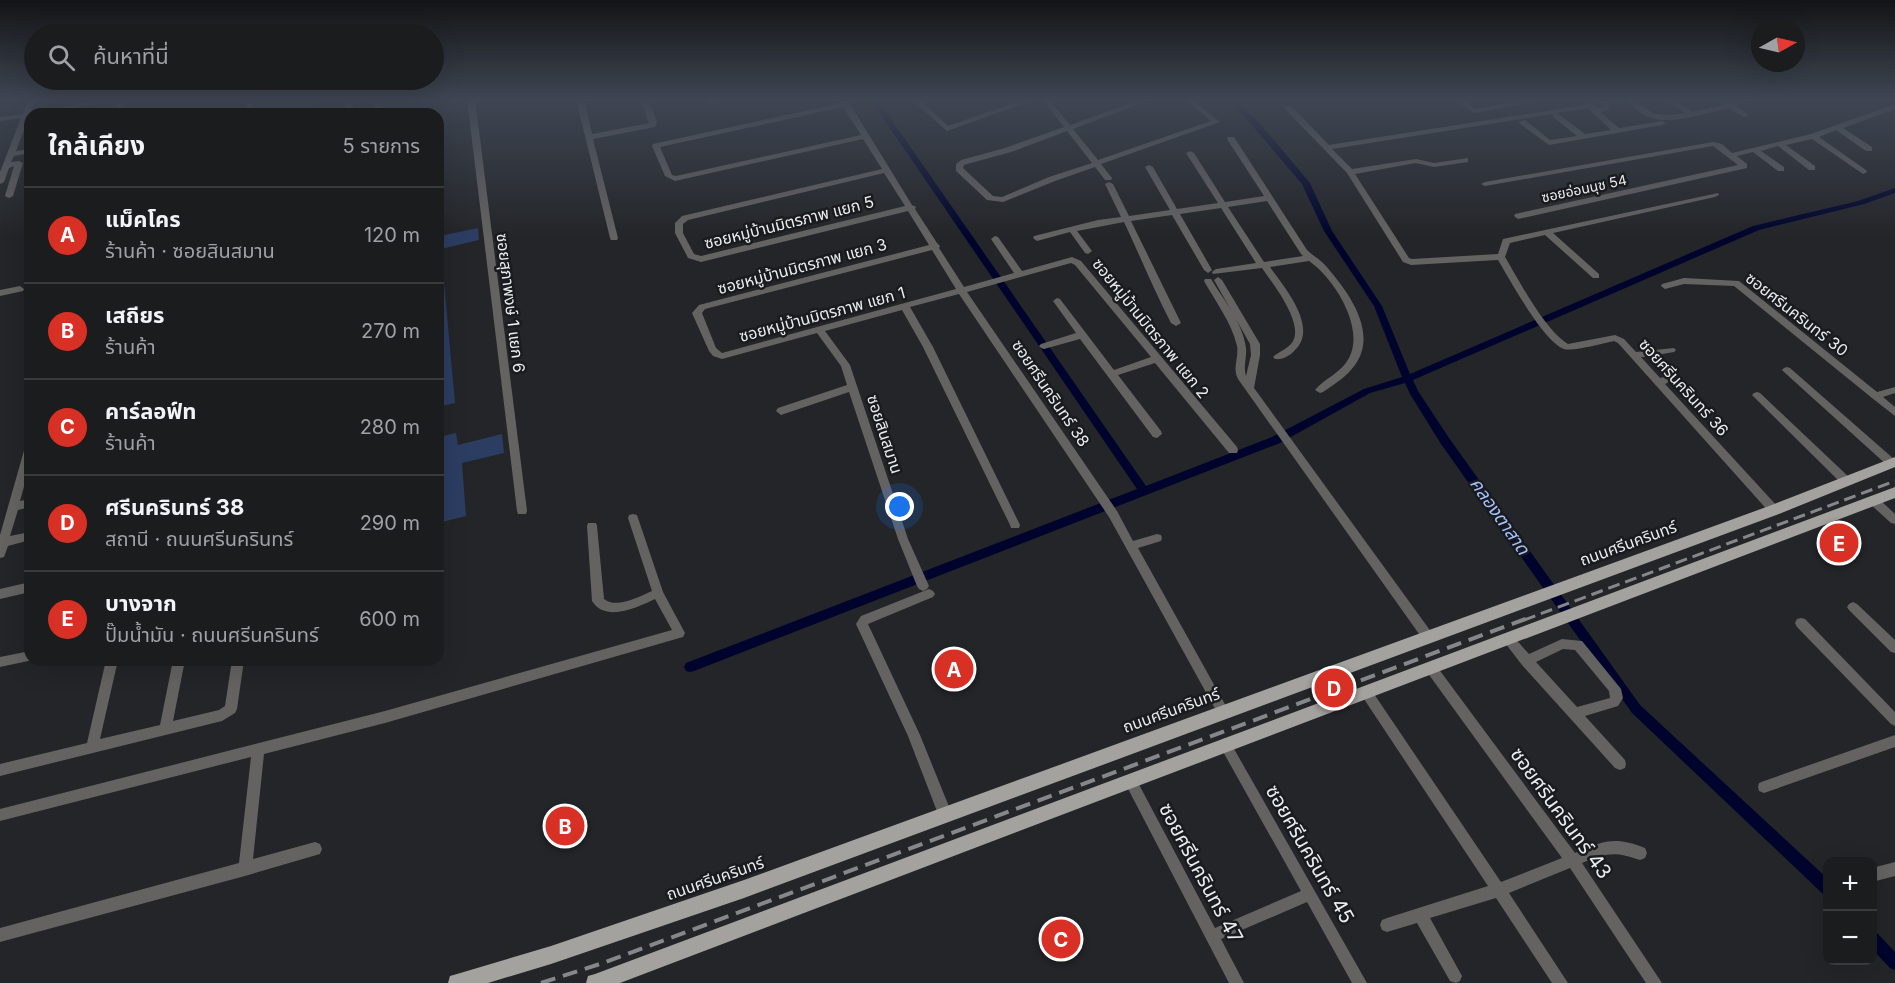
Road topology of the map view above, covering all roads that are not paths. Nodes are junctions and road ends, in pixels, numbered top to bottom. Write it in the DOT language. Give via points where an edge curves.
graph roads {
  1 [pos="14,145"];
  2 [pos="477,145"];
  3 [pos="592,145"];
  4 [pos="661,145"];
  5 [pos="826,145"];
  6 [pos="872,145"];
  7 [pos="1018,145"];
  8 [pos="1082,145"];
  9 [pos="1151,145"];
  10 [pos="1235,145"];
  11 [pos="1324,145"];
  12 [pos="1345,145"];
  13 [pos="1708,145"];
  14 [pos="1715,145"];
  15 [pos="1776,145"];
  16 [pos="1781,145"];
  17 [pos="1825,145"];
  18 [pos="1864,145"];
  19 [pos="1327,148"];
  20 [pos="1869,148"];
  21 [pos="1755,150"];
  22 [pos="24,152"];
  23 [pos="1190,153"];
  24 [pos="10,154"];
  25 [pos="1732,155"];
  26 [pos="1466,160"];
  27 [pos="1097,164"];
  28 [pos="6,166"];
  29 [pos="1149,167"];
  30 [pos="1812,168"];
  31 [pos="1781,169"];
  32 [pos="888,170"];
  33 [pos="1350,171"];
  34 [pos="1863,172"];
  35 [pos="0,182"];
  36 [pos="1485,184"];
  37 [pos="1715,195"];
  38 [pos="9,196"];
  39 [pos="1270,198"];
  40 [pos="1223,205"];
  41 [pos="912,207"];
  42 [pos="1174,211"];
  43 [pos="1518,216"];
  44 [pos="1126,219"];
  45 [pos="1072,229"];
  46 [pos="1548,233"];
  47 [pos="614,238"];
  48 [pos="1037,238"];
  49 [pos="995,239"];
  50 [pos="936,246"];
  51 [pos="1088,251"];
  52 [pos="1502,257"];
  53 [pos="1311,258"];
  54 [pos="1263,265"];
  55 [pos="1020,275"];
  56 [pos="1212,276"];
  57 [pos="1596,276"];
  58 [pos="1665,286"];
  59 [pos="20,289"];
  60 [pos="962,291"];
  61 [pos="0,293"];
  62 [pos="1057,301"];
  63 [pos="904,307"];
  64 [pos="1176,323"];
  65 [pos="820,330"];
  66 [pos="704,331"];
  67 [pos="1082,335"];
  68 [pos="1044,346"];
  69 [pos="1671,350"];
  70 [pos="1650,353"];
  71 [pos="1635,355"];
  72 [pos="1278,357"];
  73 [pos="1156,359"];
  74 [pos="1787,370"];
  75 [pos="1111,374"];
  76 [pos="1659,382"];
  77 [pos="852,387"];
  78 [pos="1250,387"];
  79 [pos="1320,390"];
  80 [pos="1895,390"];
  81 [pos="1757,395"];
  82 [pos="1875,396"];
  83 [pos="781,411"];
  84 [pos="1895,412"];
  85 [pos="1157,434"];
  86 [pos="1233,450"];
  87 [pos="1893,463"];
  88 [pos="24,468"];
  89 [pos="1847,482"];
  90 [pos="1895,492"];
  91 [pos="1873,500"];
  92 [pos="24,504"];
  93 [pos="13,507"];
  94 [pos="1774,510"];
  95 [pos="522,511"];
  96 [pos="633,518"];
  97 [pos="1895,520"];
  98 [pos="1015,525"];
  99 [pos="592,526"];
  100 [pos="24,537"];
  101 [pos="1156,538"];
  102 [pos="4,542"];
  103 [pos="1131,546"];
  104 [pos="0,554"];
  105 [pos="24,588"];
  106 [pos="658,593"];
  107 [pos="0,594"];
  108 [pos="1853,607"];
  109 [pos="1801,623"];
  110 [pos="1428,636"];
  111 [pos="1509,639"];
  112 [pos="1895,648"];
  113 [pos="24,657"];
  114 [pos="1526,661"];
  115 [pos="0,662"];
  116 [pos="111,666"];
  117 [pos="178,666"];
  118 [pos="237,666"];
  119 [pos="1431,668"];
  120 [pos="1366,692"];
  121 [pos="1223,712"];
  122 [pos="1574,714"];
  123 [pos="1895,720"];
  124 [pos="166,728"];
  125 [pos="1895,741"];
  126 [pos="1225,744"];
  127 [pos="92,747"];
  128 [pos="258,749"];
  129 [pos="1620,764"];
  130 [pos="0,770"];
  131 [pos="1130,780"];
  132 [pos="1764,787"];
  133 [pos="945,814"];
  134 [pos="0,815"];
  135 [pos="315,849"];
  136 [pos="1640,853"];
  137 [pos="1572,860"];
  138 [pos="245,869"];
  139 [pos="1895,869"];
  140 [pos="1877,874"];
  141 [pos="1499,890"];
  142 [pos="1310,894"];
  143 [pos="1420,914"];
  144 [pos="1387,925"];
  145 [pos="0,935"];
  146 [pos="1212,936"];
  147 [pos="1455,976"];
  148 [pos="457,983"];
  149 [pos="595,983"];
  150 [pos="1237,983"];
  151 [pos="1360,983"];
  152 [pos="1561,983"];
  153 [pos="1656,983"];
  1 -- 24 [label="street"];
  2 -- 95 [label="street, ซอยสุภาพงษ์ 1 แยก 6"];
  3 -- 47 [label="street"];
  4 -- 5 [label="street" via="656,146 669,176 675,178"];
  6 -- 32 [label="street, ซอยศรีนครินทร์ 38"];
  7 -- 27 [label="street" via="964,162 959,169 990,198 1000,201"];
  8 -- 27 [label="street"];
  9 -- 27 [label="street"];
  10 -- 39 [label="street"];
  11 -- 19 [label="street"];
  12 -- 19 [label="street"];
  13 -- 36 [label="street, ซอยอ่อนนุช 54"];
  14 -- 25 [label="street, ซอยอ่อนนุช 54"];
  15 -- 21 [label="street"];
  16 -- 30 [label="street"];
  17 -- 34 [label="street"];
  18 -- 20 [label="street"];
  19 -- 33 [label="street"];
  21 -- 25 [label="street"];
  21 -- 31 [label="street"];
  22 -- 24 [label="street"];
  23 -- 40 [label="street"];
  24 -- 28 [label="street"];
  25 -- 43 [label="street, ซอยอ่อนนุช 54" via="1743,167"];
  26 -- 33 [label="street" via="1434,165 1416,160"];
  27 -- 44 [label="street"];
  28 -- 35 [label="street"];
  28 -- 38 [label="street" via="21,160"];
  29 -- 42 [label="street"];
  32 -- 41 [label="street, ซอยศรีนครินทร์ 38"];
  32 -- 41 [label="street, ซอยหมู่บ้านมิตรภาพ แยก 5" via="685,218 678,226 691,256 701,258"];
  33 -- 52 [label="street" via="1406,260"];
  37 -- 46 [label="street"];
  39 -- 40 [label="street"];
  39 -- 53 [label="street"];
  40 -- 42 [label="street"];
  40 -- 54 [label="street"];
  41 -- 50 [label="street, ซอยศรีนครินทร์ 38"];
  42 -- 44 [label="street"];
  42 -- 56 [label="street"];
  44 -- 45 [label="street"];
  44 -- 64 [label="street"];
  45 -- 48 [label="street"];
  45 -- 51 [label="street"];
  46 -- 52 [label="street" via="1506,242"];
  46 -- 57 [label="street"];
  49 -- 55 [label="street"];
  50 -- 60 [label="street, ซอยศรีนครินทร์ 38"];
  50 -- 66 [label="street, ซอยหมู่บ้านมิตรภาพ แยก 3" via="702,307 696,313"];
  52 -- 71 [label="street, ซอยศรีนครินทร์ 36" via="1544,325 1562,346 1615,338"];
  53 -- 54 [label="street"];
  53 -- 79 [label="street" via="1348,305 1361,344 1347,370"];
  54 -- 56 [label="street"];
  54 -- 72 [label="street" via="1287,300 1299,328 1295,346"];
  55 -- 60 [label="street, ซอยหมู่บ้านมิตรภาพ แยก 2"];
  55 -- 73 [label="street, ซอยหมู่บ้านมิตรภาพ แยก 2" via="1075,261"];
  56 -- 78 [label="street" via="1240,342 1239,372"];
  56 -- 78 [label="street" via="1255,344 1257,353"];
  58 -- 82 [label="street, ซอยศรีนครินทร์ 30" via="1684,282 1736,283"];
  59 -- 61 [label="street"];
  60 -- 63 [label="street, ซอยหมู่บ้านมิตรภาพ แยก 1"];
  60 -- 103 [label="street, ซอยศรีนครินทร์ 38"];
  62 -- 67 [label="street"];
  63 -- 65 [label="street, ซอยหมู่บ้านมิตรภาพ แยก 1"];
  63 -- 98 [label="street"];
  65 -- 66 [label="street, ซอยหมู่บ้านมิตรภาพ แยก 1" via="722,356 712,349"];
  65 -- 77 [label="street, ซอยสินสมาน" via="841,359"];
  67 -- 68 [label="street"];
  67 -- 75 [label="street"];
  69 -- 70 [label="street"];
  70 -- 71 [label="street"];
  70 -- 76 [label="street" via="1669,375"];
  71 -- 76 [label="street, ซอยศรีนครินทร์ 36"];
  73 -- 75 [label="street"];
  73 -- 86 [label="street, ซอยหมู่บ้านมิตรภาพ แยก 2"];
  74 -- 87 [label="street"];
  75 -- 85 [label="street"];
  76 -- 94 [label="street, ซอยศรีนครินทร์ 36"];
  77 -- 83 [label="street"];
  77 -- 133 [label="street, ซอยสินสมาน" via="916,572 926,590 862,624 914,735"];
  78 -- 110 [label="street"];
  80 -- 82 [label="street"];
  81 -- 89 [label="street"];
  82 -- 84 [label="street, ซอยศรีนครินทร์ 30"];
  87 -- 89 [label="main road, ถนนศรีนครินทร์"];
  88 -- 93 [label="street"];
  89 -- 94 [label="main road, ถนนศรีนครินทร์"];
  90 -- 91 [label="main road"];
  91 -- 97 [label="street"];
  91 -- 111 [label="main road"];
  92 -- 93 [label="street"];
  93 -- 102 [label="street"];
  94 -- 110 [label="main road, ถนนศรีนครินทร์"];
  96 -- 106 [label="street"];
  99 -- 106 [label="street" via="598,601 603,607 612,609"];
  100 -- 102 [label="street"];
  101 -- 103 [label="street"];
  102 -- 104 [label="street"];
  103 -- 121 [label="street, ซอยศรีนครินทร์ 38"];
  105 -- 107 [label="street"];
  106 -- 128 [label="street" via="679,633"];
  108 -- 112 [label="street"];
  109 -- 123 [label="street"];
  110 -- 121 [label="main road, ถนนศรีนครินทร์"];
  111 -- 114 [label="street"];
  111 -- 119 [label="main road"];
  113 -- 115 [label="street"];
  114 -- 122 [label="street"];
  114 -- 122 [label="street" via="1562,644 1578,645 1615,689 1617,698"];
  116 -- 127 [label="street"];
  117 -- 124 [label="street"];
  118 -- 124 [label="street" via="228,712"];
  119 -- 120 [label="main road"];
  119 -- 137 [label="street, ซอยศรีนครินทร์ 43"];
  120 -- 126 [label="main road"];
  120 -- 141 [label="street"];
  121 -- 133 [label="main road, ถนนศรีนครินทร์"];
  122 -- 129 [label="street"];
  124 -- 127 [label="street"];
  125 -- 132 [label="street"];
  126 -- 131 [label="main road"];
  126 -- 142 [label="street, ซอยศรีนครินทร์ 45"];
  127 -- 130 [label="street"];
  128 -- 134 [label="street"];
  128 -- 138 [label="street"];
  131 -- 146 [label="street, ซอยศรีนครินทร์ 47"];
  131 -- 149 [label="main road"];
  133 -- 148 [label="main road, ถนนศรีนครินทร์" via="736,892"];
  135 -- 138 [label="street"];
  136 -- 137 [label="street" via="1611,847"];
  137 -- 141 [label="street"];
  137 -- 153 [label="street, ซอยศรีนครินทร์ 43"];
  138 -- 145 [label="street"];
  139 -- 140 [label="street"];
  141 -- 143 [label="street"];
  141 -- 152 [label="street"];
  142 -- 146 [label="street"];
  142 -- 151 [label="street, ซอยศรีนครินทร์ 45"];
  143 -- 144 [label="street"];
  143 -- 147 [label="street"];
  146 -- 150 [label="street, ซอยศรีนครินทร์ 47"];
}
